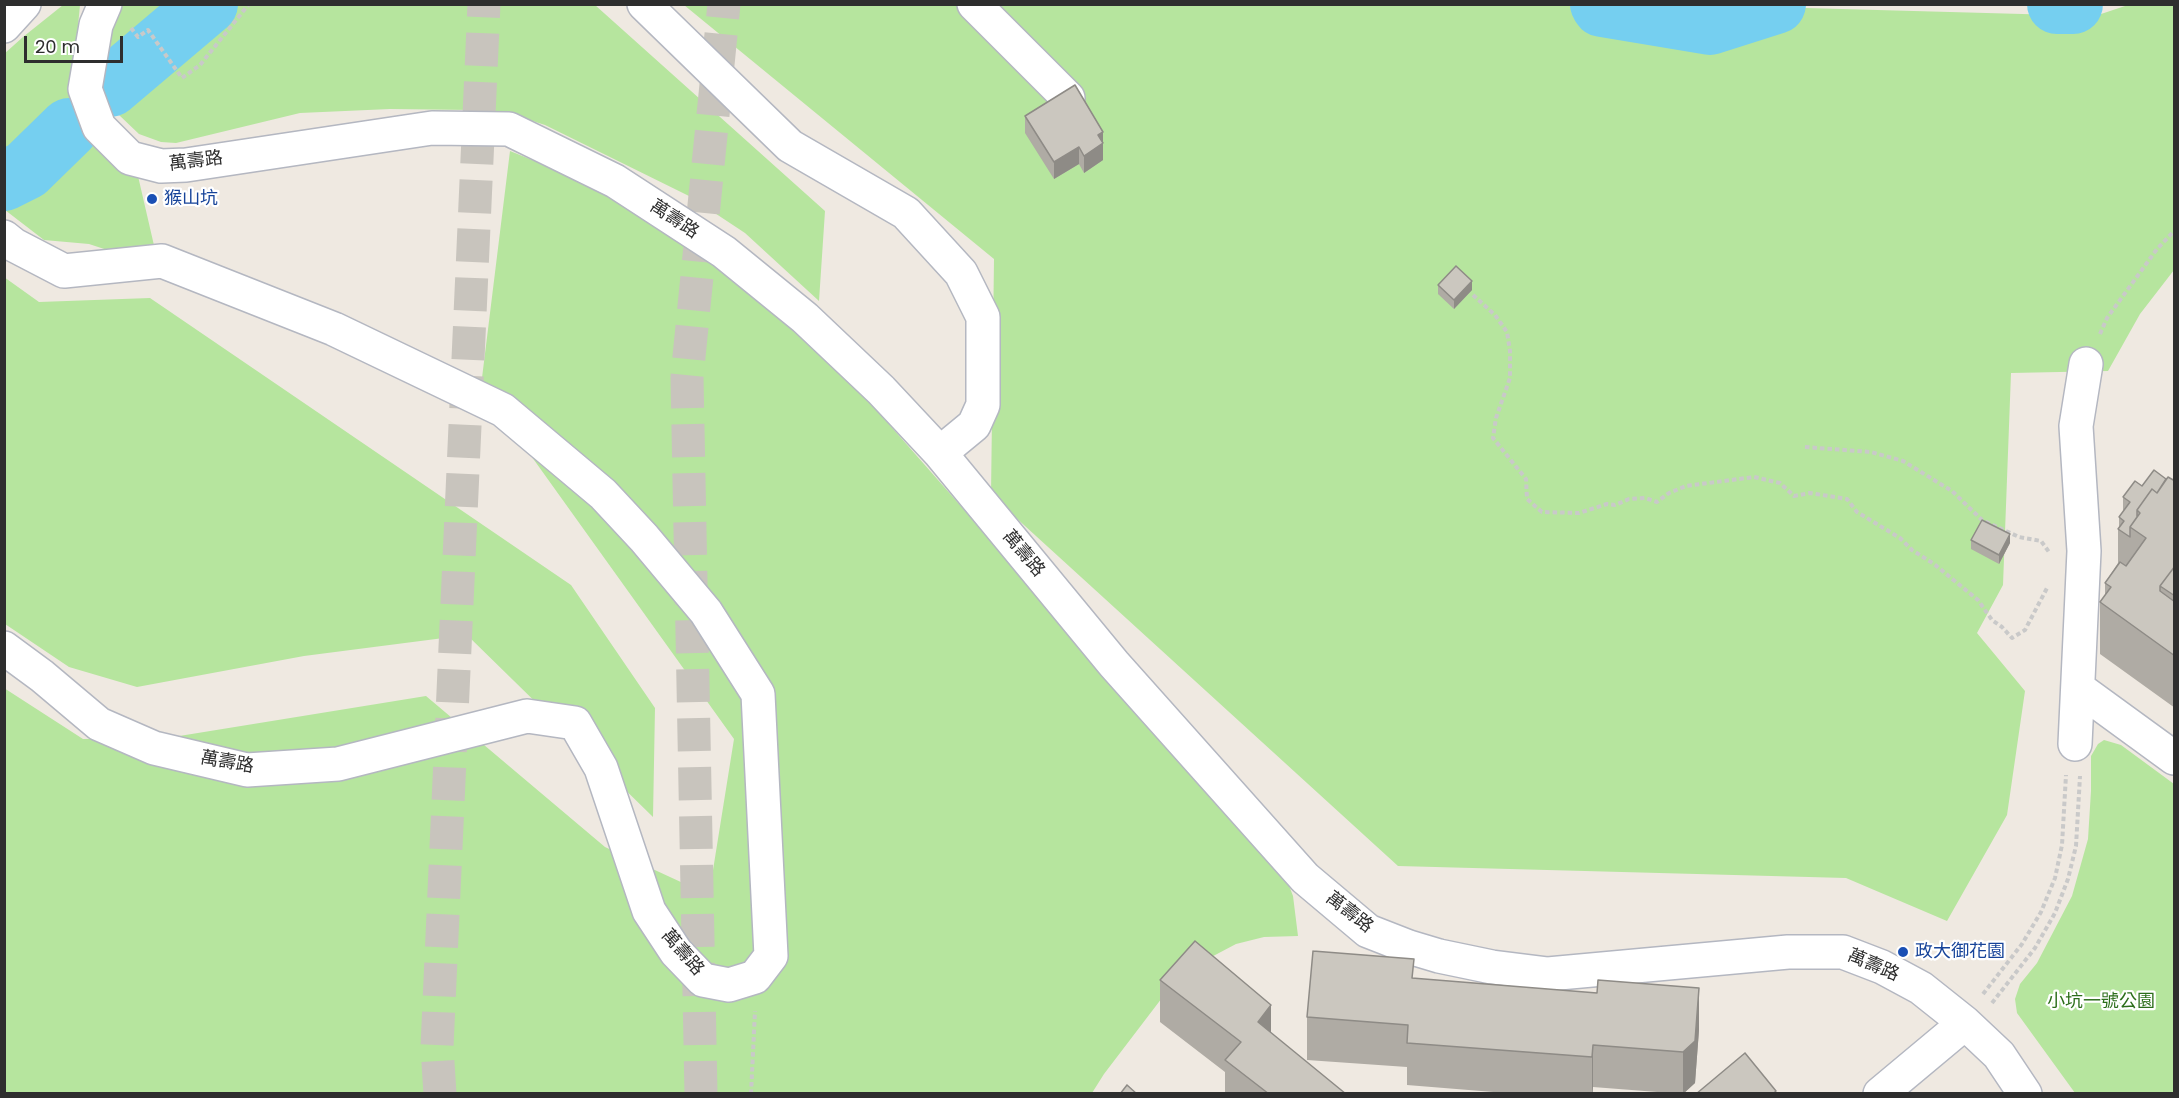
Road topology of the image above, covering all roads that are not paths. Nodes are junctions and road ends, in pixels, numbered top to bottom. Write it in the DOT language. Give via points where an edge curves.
graph roads {
  1 [pos="24,4"];
  2 [pos="105,4"];
  3 [pos="644,4"];
  4 [pos="974,4"];
  5 [pos="4,26"];
  6 [pos="1068,98"];
  7 [pos="4,237"];
  8 [pos="2086,364"];
  9 [pos="940,453"];
  10 [pos="4,648"];
  11 [pos="2078,688"];
  12 [pos="2075,744"];
  13 [pos="2175,758"];
  14 [pos="1965,1023"];
  15 [pos="1880,1094"];
  16 [pos="2025,1094"];
  1 -- 5 [label="street"];
  2 -- 9 [label="street, 萬壽路" via="96,25 85,89 99,127 130,158 161,166 186,165 432,128 509,129 615,181 724,252 805,318"];
  3 -- 9 [label="street" via="790,146 906,213 961,273 983,318 983,405 974,425"];
  4 -- 6 [label="street"];
  7 -- 10 [label="street, 萬壽路" via="64,271 162,261 334,329 503,410 603,494 706,612 758,694 771,956 755,977 729,985 703,980 676,952 649,911 601,768 575,723 527,716 338,764 247,770 154,748 99,724"];
  8 -- 11 [label="street" via="2076,426 2084,550"];
  9 -- 14 [label="street, 萬壽路" via="1114,664 1297,869 1368,931 1439,956 1548,974 1788,952 1843,952 1921,988"];
  11 -- 12 [label="street"];
  11 -- 13 [label="street"];
  14 -- 15 [label="street"];
  14 -- 16 [label="street, 萬壽路" via="1999,1055"];
}
